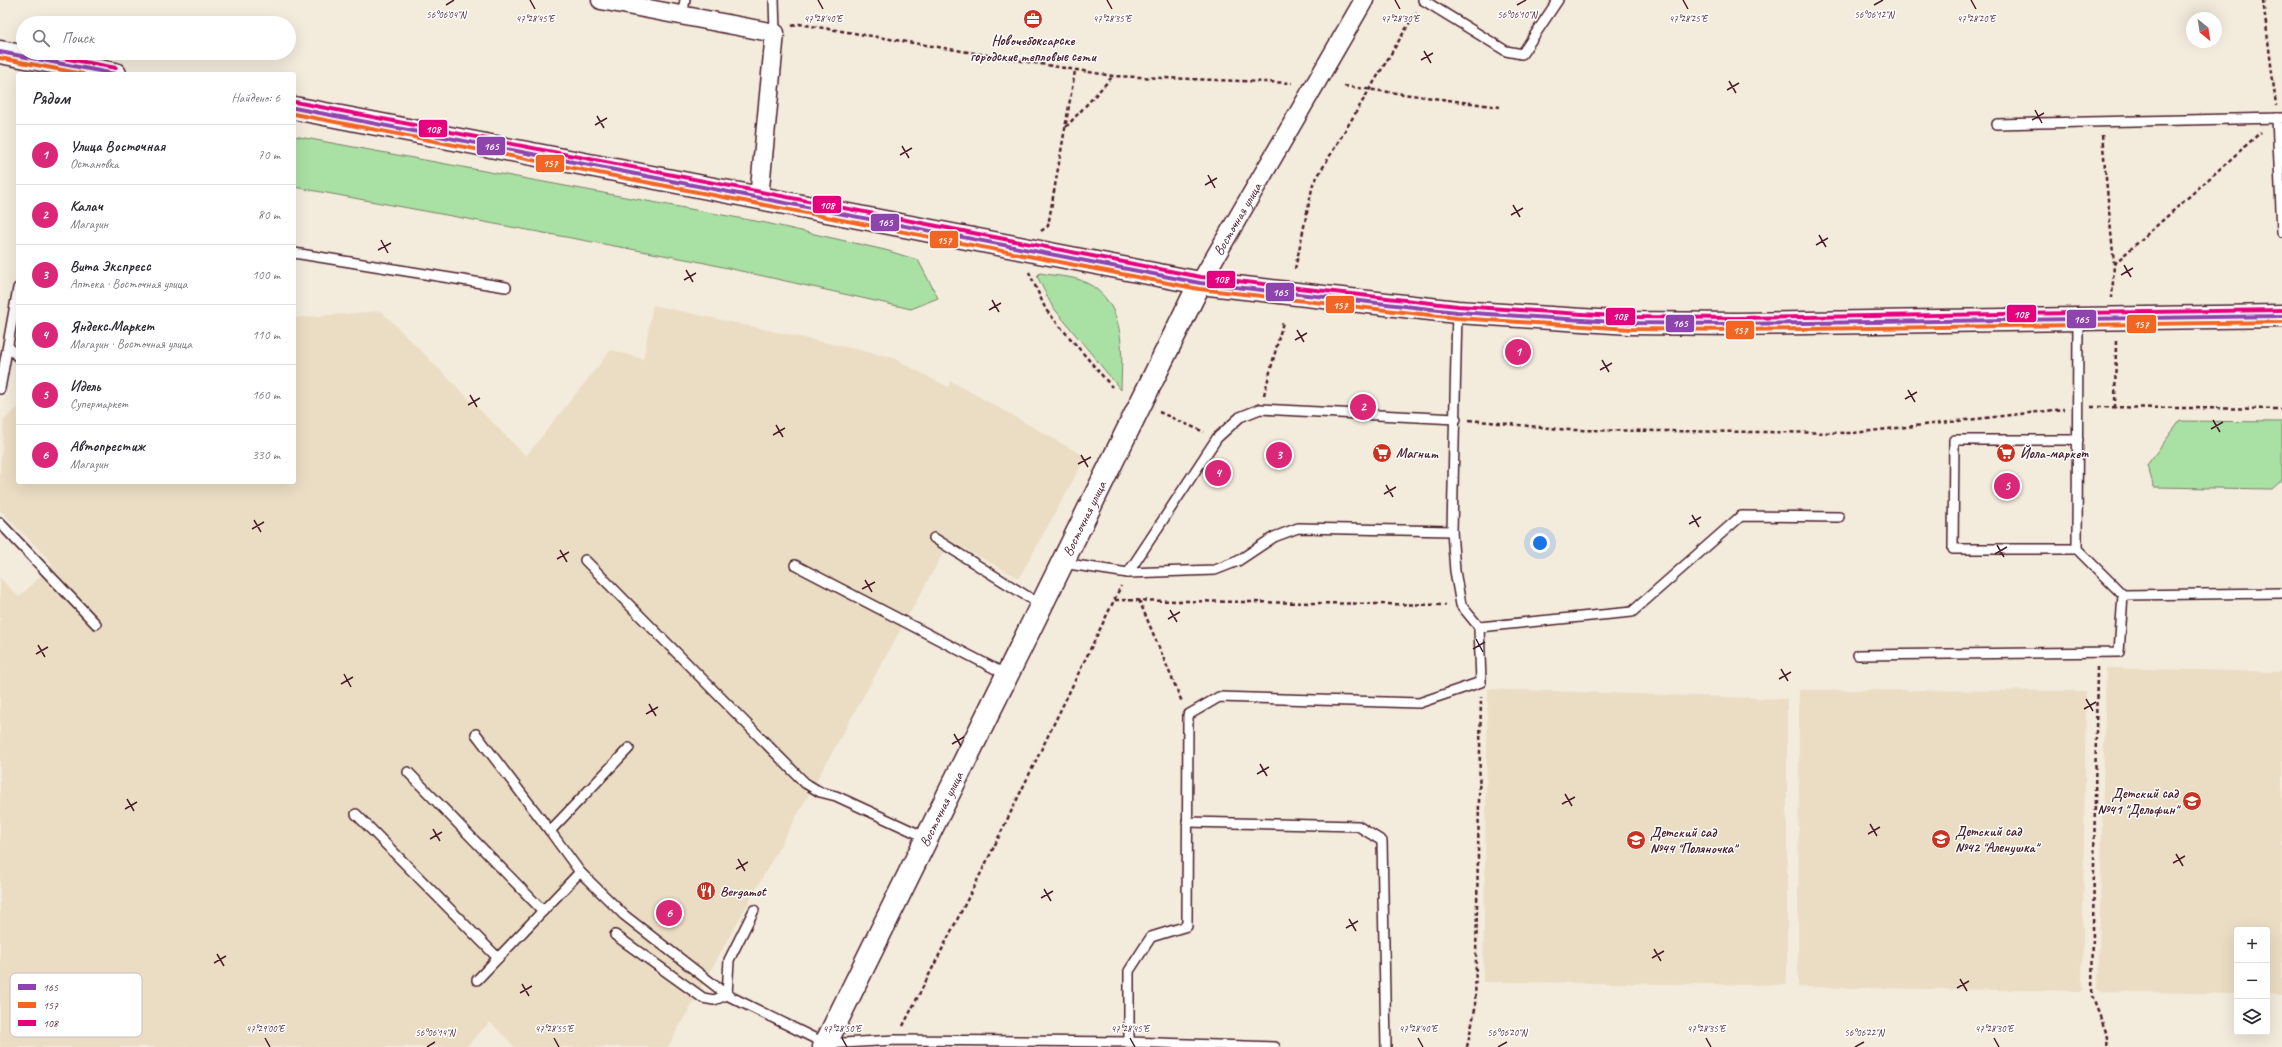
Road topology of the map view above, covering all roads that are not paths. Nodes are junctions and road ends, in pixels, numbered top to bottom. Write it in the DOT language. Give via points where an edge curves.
graph roads {
  1 [pos="601,0"];
  2 [pos="774,0"];
  3 [pos="1364,0"];
  4 [pos="1423,0"];
  5 [pos="1558,0"];
  6 [pos="1437,3"];
  7 [pos="684,8"];
  8 [pos="775,33"];
  9 [pos="0,52"];
  10 [pos="16,57"];
  11 [pos="28,60"];
  12 [pos="55,68"];
  13 [pos="95,72"];
  14 [pos="296,108"];
  15 [pos="2280,118"];
  16 [pos="1997,124"];
  17 [pos="759,198"];
  18 [pos="2282,232"];
  19 [pos="296,253"];
  20 [pos="1200,283"];
  21 [pos="506,286"];
  22 [pos="16,301"];
  23 [pos="1457,312"];
  24 [pos="2282,316"];
  25 [pos="2078,319"];
  26 [pos="9,347"];
  27 [pos="16,355"];
  28 [pos="2,368"];
  29 [pos="0,389"];
  30 [pos="1456,419"];
  31 [pos="2078,440"];
  32 [pos="1839,517"];
  33 [pos="0,523"];
  34 [pos="1452,531"];
  35 [pos="934,538"];
  36 [pos="2077,549"];
  37 [pos="585,560"];
  38 [pos="1062,563"];
  39 [pos="795,565"];
  40 [pos="1128,573"];
  41 [pos="2282,593"];
  42 [pos="2123,595"];
  43 [pos="1042,605"];
  44 [pos="96,624"];
  45 [pos="1479,627"];
  46 [pos="1858,655"];
  47 [pos="1007,675"];
  48 [pos="476,734"];
  49 [pos="629,748"];
  50 [pos="408,772"];
  51 [pos="356,814"];
  52 [pos="1187,822"];
  53 [pos="550,831"];
  54 [pos="927,838"];
  55 [pos="580,872"];
  56 [pos="754,910"];
  57 [pos="543,911"];
  58 [pos="615,935"];
  59 [pos="498,958"];
  60 [pos="477,980"];
  61 [pos="727,995"];
  62 [pos="1129,1042"];
  63 [pos="825,1046"];
  64 [pos="1275,1047"];
  65 [pos="1386,1047"];
  1 -- 7 [label="street"];
  2 -- 8 [label="lane"];
  3 -- 20 [label="street, Восточная улица"];
  4 -- 6 [label="lane"];
  5 -- 6 [label="lane" via="1522,54 1506,52"];
  7 -- 8 [label="street"];
  8 -- 17 [label="street"];
  9 -- 10 [label="main road"];
  11 -- 12 [label="main road"];
  12 -- 13 [label="main road"];
  14 -- 17 [label="main road"];
  15 -- 16 [label="lane"];
  15 -- 18 [label="lane"];
  17 -- 20 [label="main road"];
  19 -- 21 [label="lane"];
  20 -- 23 [label="main road"];
  20 -- 38 [label="main road, Восточная улица"];
  22 -- 26 [label="lane"];
  23 -- 25 [label="main road" via="1637,324"];
  23 -- 30 [label="lane"];
  24 -- 25 [label="main road"];
  25 -- 31 [label="lane"];
  26 -- 27 [label="lane"];
  26 -- 28 [label="lane"];
  28 -- 29 [label="lane"];
  30 -- 34 [label="lane"];
  30 -- 40 [label="lane" via="1260,410 1240,417 1217,438"];
  31 -- 36 [label="lane"];
  31 -- 36 [label="lane" via="1954,440 1953,541 1953,549"];
  32 -- 45 [label="lane" via="1741,516 1632,612"];
  33 -- 44 [label="lane"];
  34 -- 40 [label="lane" via="1298,528 1274,537 1238,561 1215,570"];
  34 -- 45 [label="lane" via="1461,605"];
  35 -- 43 [label="lane"];
  36 -- 42 [label="lane"];
  37 -- 54 [label="lane" via="805,783 820,792 836,796"];
  38 -- 40 [label="lane"];
  38 -- 43 [label="main road, Восточная улица"];
  39 -- 47 [label="lane"];
  41 -- 42 [label="lane"];
  42 -- 46 [label="lane" via="2119,652"];
  43 -- 47 [label="main road, Восточная улица"];
  45 -- 52 [label="lane" via="1481,682 1419,703 1219,697 1188,715"];
  47 -- 54 [label="main road, Восточная улица"];
  48 -- 53 [label="lane"];
  49 -- 53 [label="lane"];
  50 -- 57 [label="lane"];
  51 -- 59 [label="lane"];
  52 -- 62 [label="lane" via="1187,926 1151,937 1129,971"];
  52 -- 65 [label="lane" via="1358,826 1382,841"];
  53 -- 55 [label="lane"];
  54 -- 63 [label="main road, Восточная улица"];
  55 -- 57 [label="lane"];
  55 -- 61 [label="lane" via="624,916"];
  56 -- 61 [label="lane" via="729,960"];
  57 -- 59 [label="lane"];
  58 -- 61 [label="lane" via="703,998 714,1000"];
  59 -- 60 [label="lane"];
  61 -- 63 [label="lane"];
  62 -- 63 [label="lane" via="895,1040"];
  62 -- 64 [label="lane"];
}
